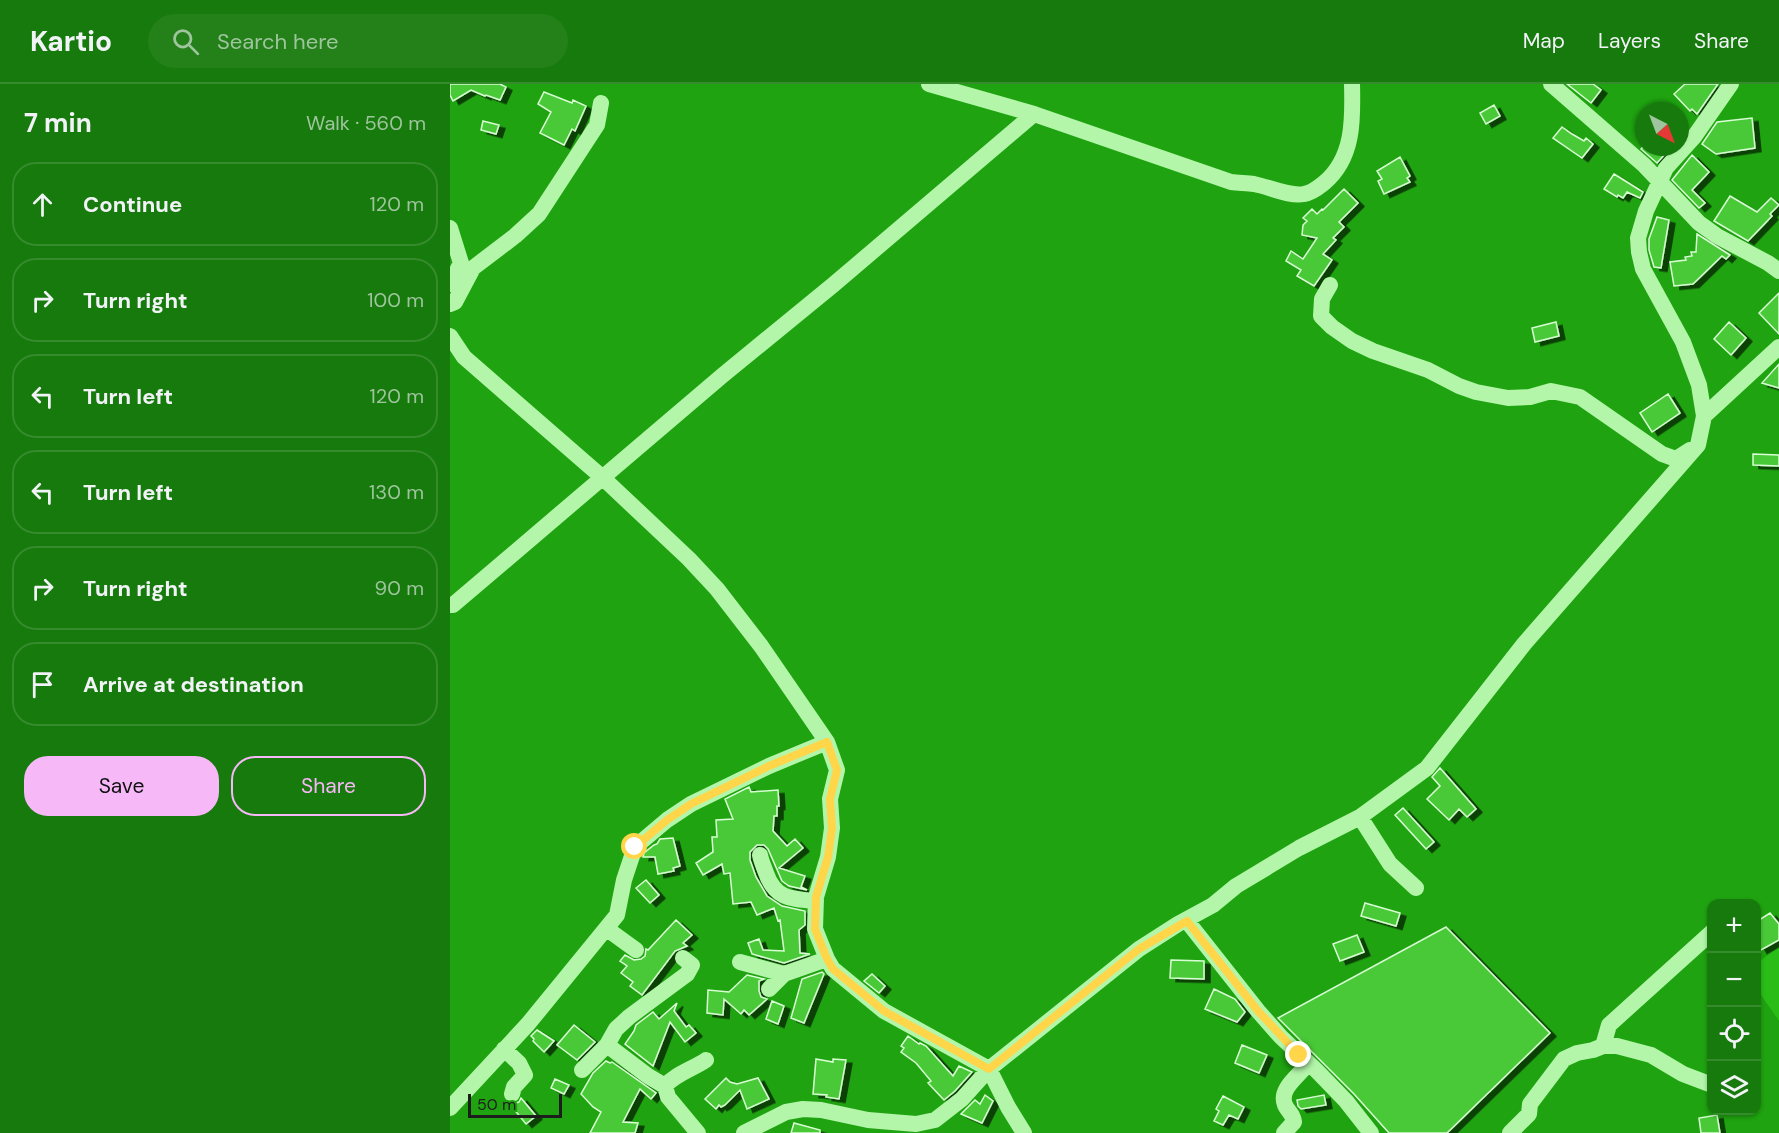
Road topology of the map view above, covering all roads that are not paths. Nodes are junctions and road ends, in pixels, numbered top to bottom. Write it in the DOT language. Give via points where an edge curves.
graph roads {
  1 [pos="929,84"];
  2 [pos="1352,84"];
  3 [pos="1551,84"];
  4 [pos="1731,84"];
  5 [pos="601,103"];
  6 [pos="1034,114"];
  7 [pos="1660,180"];
  8 [pos="450,228"];
  9 [pos="1779,271"];
  10 [pos="450,285"];
  11 [pos="1330,285"];
  12 [pos="450,304"];
  13 [pos="450,336"];
  14 [pos="1779,347"];
  15 [pos="1704,416"];
  16 [pos="1698,445"];
  17 [pos="603,478"];
  18 [pos="450,605"];
  19 [pos="827,742"];
  20 [pos="1360,817"];
  21 [pos="760,855"];
  22 [pos="1416,888"];
  23 [pos="816,902"];
  24 [pos="1187,921"];
  25 [pos="607,929"];
  26 [pos="1707,937"];
  27 [pos="636,950"];
  28 [pos="683,958"];
  29 [pos="827,959"];
  30 [pos="740,962"];
  31 [pos="784,974"];
  32 [pos="769,989"];
  33 [pos="607,1046"];
  34 [pos="1603,1046"];
  35 [pos="504,1049"];
  36 [pos="706,1060"];
  37 [pos="1308,1063"];
  38 [pos="989,1069"];
  39 [pos="582,1070"];
  40 [pos="1707,1083"];
  41 [pos="665,1086"];
  42 [pos="512,1094"];
  43 [pos="450,1108"];
  44 [pos="698,1133"];
  45 [pos="744,1133"];
  46 [pos="1024,1133"];
  47 [pos="1284,1133"];
  48 [pos="1371,1133"];
  49 [pos="1510,1133"];
  1 -- 6 [label="street"];
  2 -- 6 [label="street" via="1352,127 1345,155 1335,173 1304,194 1231,182"];
  3 -- 7 [label="street"];
  4 -- 7 [label="street"];
  5 -- 12 [label="street" via="597,125 538,214 473,268 455,302"];
  6 -- 17 [label="street"];
  7 -- 9 [label="street" via="1700,223"];
  7 -- 15 [label="street" via="1638,238 1639,258 1683,342 1699,385"];
  8 -- 10 [label="street" via="461,263"];
  11 -- 16 [label="street" via="1322,299 1321,316 1352,341 1373,351 1476,392 1508,398 1551,391 1580,397 1662,454 1676,459"];
  13 -- 17 [label="street" via="464,357"];
  14 -- 15 [label="street"];
  15 -- 16 [label="street"];
  16 -- 20 [label="street" via="1524,644 1427,768"];
  17 -- 18 [label="street"];
  17 -- 19 [label="street" via="717,589"];
  19 -- 23 [label="street" via="837,770 830,799 828,857"];
  19 -- 25 [label="street" via="691,804 659,826 635,847 618,915"];
  20 -- 22 [label="street" via="1390,864"];
  20 -- 24 [label="street" via="1299,848"];
  21 -- 23 [label="street" via="774,890"];
  23 -- 29 [label="street" via="815,929"];
  24 -- 37 [label="street" via="1258,1011"];
  24 -- 38 [label="street" via="1139,949"];
  25 -- 27 [label="street"];
  25 -- 35 [label="street"];
  26 -- 34 [label="street" via="1609,1025"];
  28 -- 33 [label="street" via="692,969 629,1017 616,1029"];
  29 -- 31 [label="street"];
  29 -- 38 [label="street" via="833,969 884,1011"];
  30 -- 31 [label="street"];
  31 -- 32 [label="street"];
  33 -- 39 [label="street"];
  33 -- 41 [label="street"];
  34 -- 40 [label="street" via="1651,1055"];
  34 -- 49 [label="street" via="1564,1059 1530,1104 1528,1114"];
  35 -- 42 [label="street" via="525,1075"];
  35 -- 43 [label="street"];
  36 -- 41 [label="street" via="672,1078"];
  37 -- 47 [label="street" via="1284,1095 1294,1122"];
  37 -- 48 [label="street"];
  38 -- 45 [label="street" via="962,1099 935,1120 916,1125 803,1109 786,1112"];
  38 -- 46 [label="street"];
  41 -- 44 [label="street" via="668,1097"];
}
